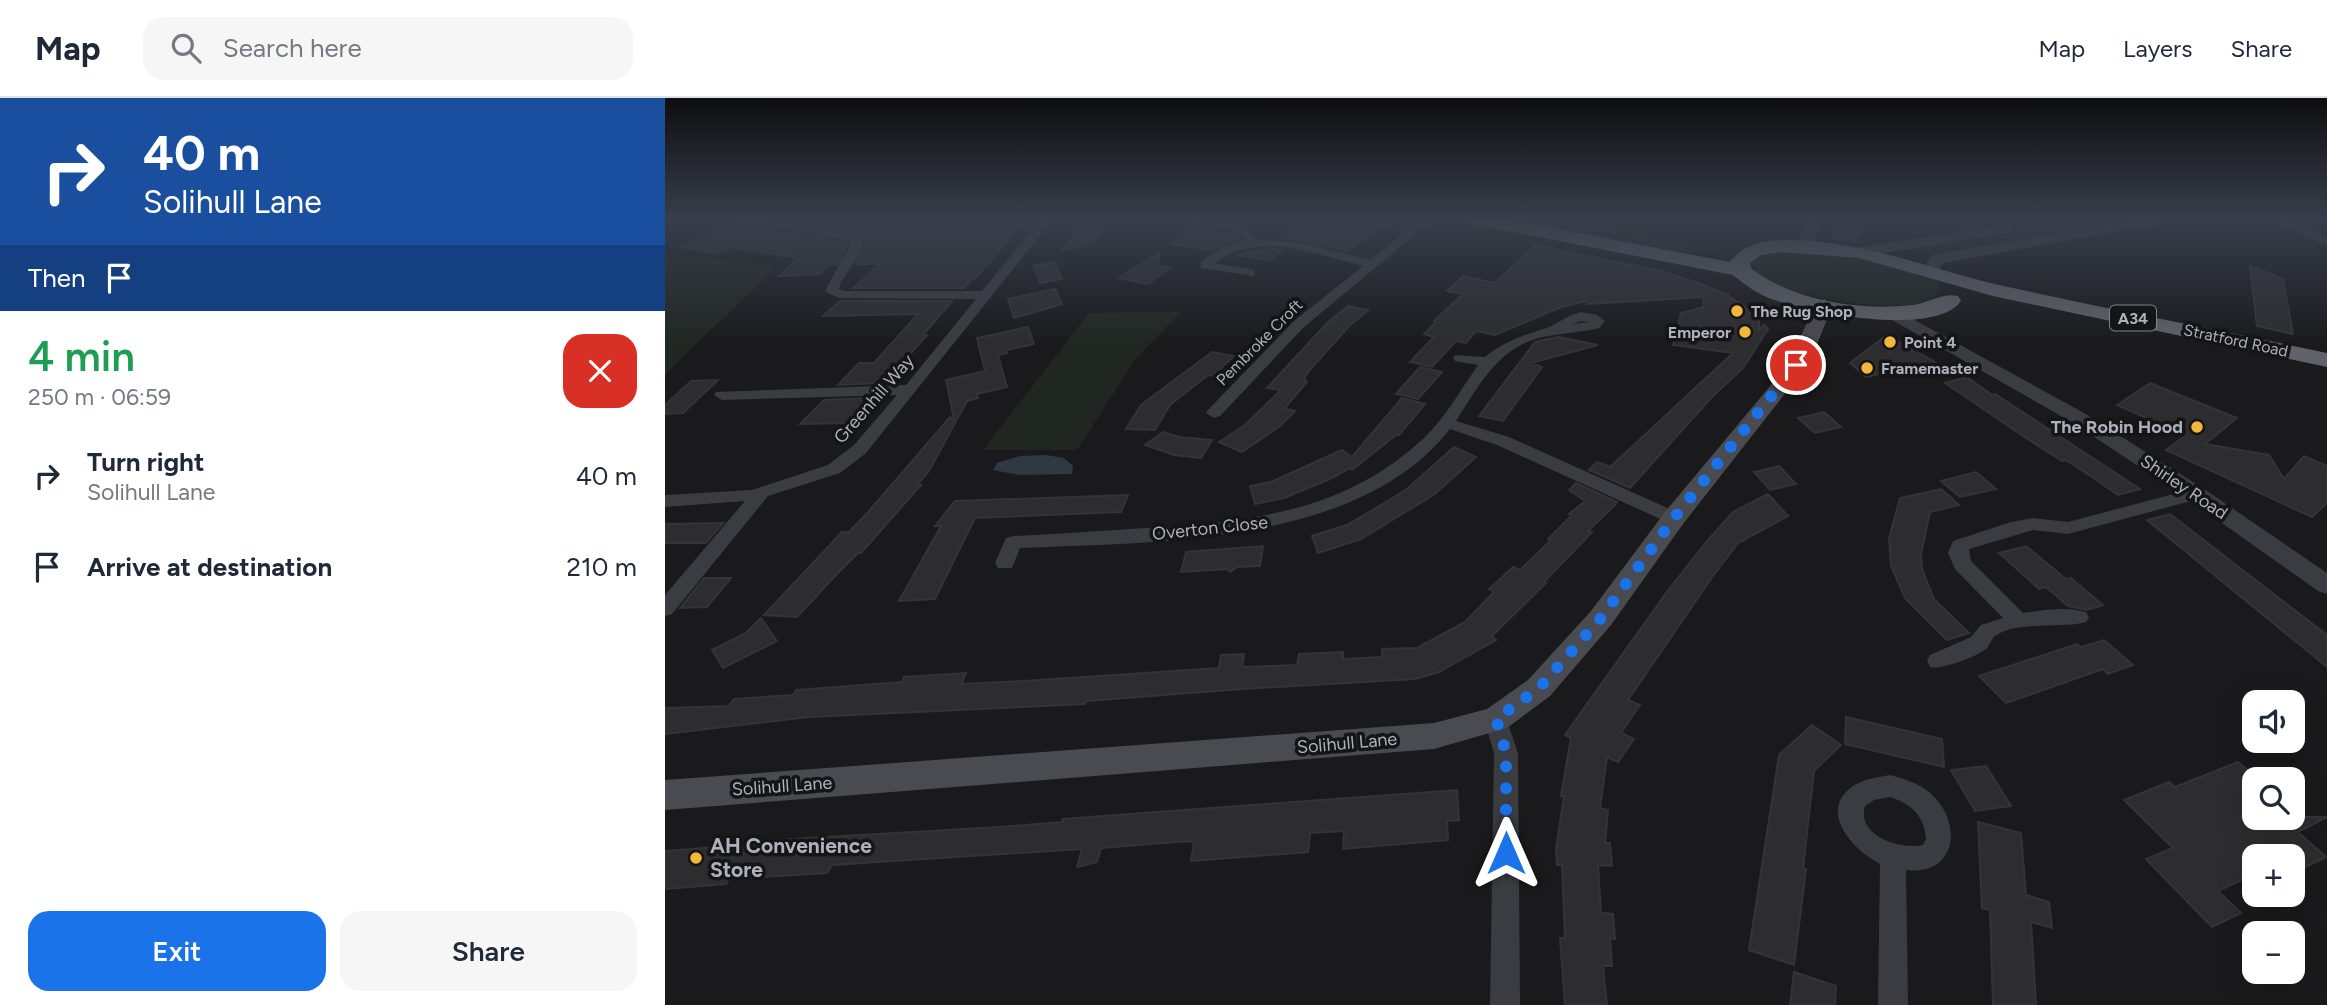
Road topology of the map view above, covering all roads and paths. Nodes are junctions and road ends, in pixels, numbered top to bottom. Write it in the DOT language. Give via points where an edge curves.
graph roads {
  1 [pos="849,260"];
  2 [pos="1012,260"];
  3 [pos="1212,260"];
  4 [pos="1355,260"];
  5 [pos="1377,260"];
  6 [pos="1690,260"];
  7 [pos="1742,260"];
  8 [pos="1890,260"];
  9 [pos="1937,260"];
  10 [pos="1372,264"];
  11 [pos="1740,270"];
  12 [pos="1249,273"];
  13 [pos="1935,273"];
  14 [pos="983,295"];
  15 [pos="1950,301"];
  16 [pos="1824,305"];
  17 [pos="1891,312"];
  18 [pos="1554,330"];
  19 [pos="1460,358"];
  20 [pos="2327,360"];
  21 [pos="1487,362"];
  22 [pos="2327,379"];
  23 [pos="910,390"];
  24 [pos="722,395"];
  25 [pos="1214,413"];
  26 [pos="1446,423"];
  27 [pos="762,492"];
  28 [pos="2196,494"];
  29 [pos="665,500"];
  30 [pos="1674,518"];
  31 [pos="1005,563"];
  32 [pos="2327,585"];
  33 [pos="665,609"];
  34 [pos="2079,617"];
  35 [pos="2018,621"];
  36 [pos="1938,661"];
  37 [pos="1496,719"];
  38 [pos="665,795"];
  39 [pos="1893,859"];
  40 [pos="1505,1005"];
  41 [pos="1893,1005"];
  1 -- 14 [label="street" via="833,282 832,291 844,295"];
  2 -- 14 [label="street, Greenhill Way"];
  3 -- 12 [label="street" via="1205,265"];
  4 -- 10 [label="street"];
  5 -- 10 [label="street, Pembroke Croft"];
  6 -- 11 [label="highway"];
  7 -- 11 [label="highway"];
  8 -- 13 [label="highway, Stratford Road"];
  9 -- 13 [label="street"];
  10 -- 25 [label="street, Pembroke Croft" via="1299,324"];
  11 -- 16 [label="highway" via="1777,293"];
  13 -- 15 [label="highway" via="1951,292"];
  13 -- 20 [label="highway, Stratford Road / A34" via="1993,290"];
  14 -- 23 [label="street, Greenhill Way"];
  15 -- 17 [label="highway" via="1932,309"];
  15 -- 22 [label="highway, Stratford Road / A34" via="2095,326"];
  16 -- 17 [label="highway"];
  16 -- 30 [label="main road, Solihull Lane" via="1784,382"];
  17 -- 28 [label="street, Shirley Road" via="2077,417"];
  18 -- 21 [label="street" via="1504,346"];
  19 -- 21 [label="street"];
  21 -- 26 [label="street"];
  23 -- 24 [label="street"];
  23 -- 27 [label="street, Greenhill Way" via="860,449 834,469"];
  26 -- 30 [label="street" via="1503,440"];
  26 -- 31 [label="street, Overton Close" via="1390,474 1329,507 1246,527 1013,542"];
  27 -- 29 [label="street, Greenhill Way"];
  27 -- 33 [label="street"];
  28 -- 32 [label="street, Shirley Road"];
  28 -- 35 [label="street" via="2067,528 2011,527 1960,545 1962,564"];
  30 -- 37 [label="main road, Solihull Lane" via="1575,648 1539,688"];
  34 -- 35 [label="street"];
  35 -- 36 [label="street" via="1988,630 1979,643"];
  37 -- 38 [label="main road, Solihull Lane" via="1434,736"];
  37 -- 40 [label="street" via="1506,753"];
  39 -- 41 [label="street"];
}
